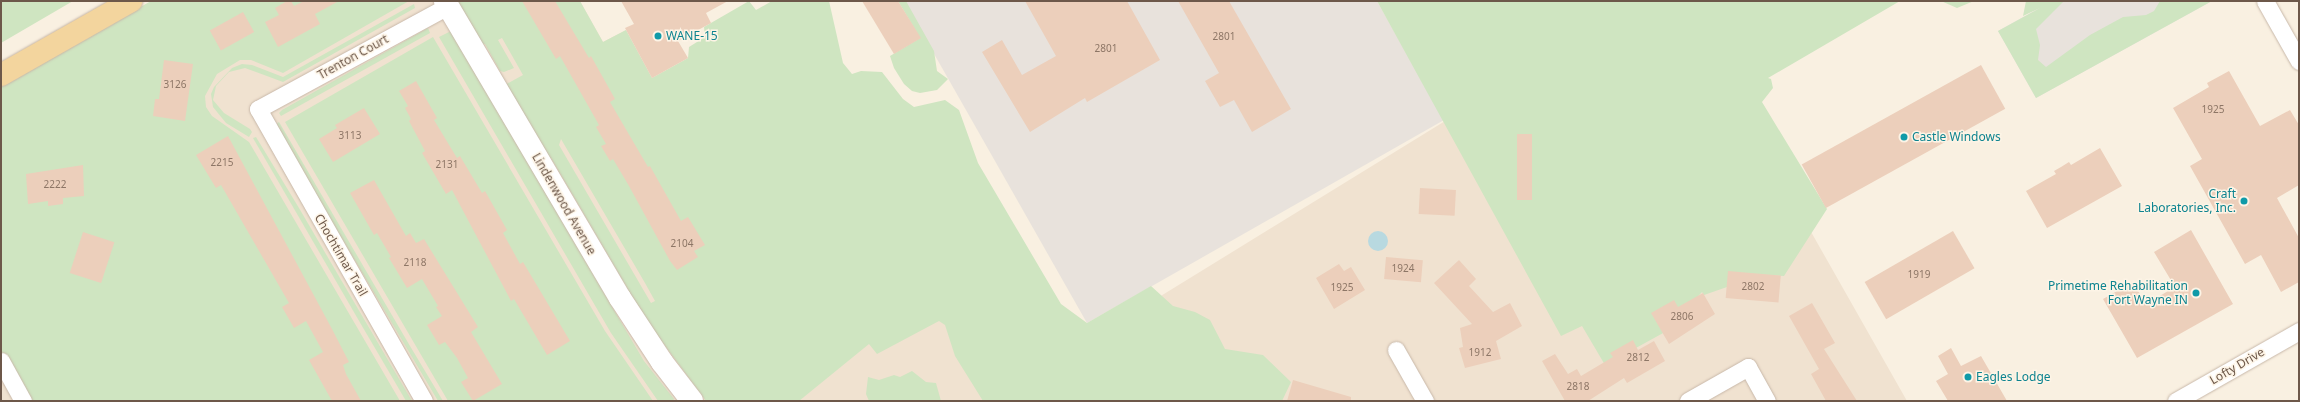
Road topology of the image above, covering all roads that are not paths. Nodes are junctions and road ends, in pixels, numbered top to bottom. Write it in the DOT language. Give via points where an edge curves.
graph roads {
  1 [pos="131,1"];
  2 [pos="2265,1"];
  3 [pos="446,3"];
  4 [pos="2299,61"];
  5 [pos="1,75"];
  6 [pos="258,109"];
  7 [pos="2299,331"];
  8 [pos="1396,350"];
  9 [pos="1,361"];
  10 [pos="23,401"];
  11 [pos="424,401"];
  12 [pos="692,401"];
  13 [pos="1426,401"];
  14 [pos="1688,401"];
  15 [pos="1767,401"];
  16 [pos="2176,401"];
  1 -- 5 [label="main road"];
  2 -- 4 [label="street"];
  3 -- 6 [label="street, Trenton Court"];
  3 -- 12 [label="street, Lindenwood Avenue" via="617,292 662,362"];
  6 -- 11 [label="street, Chochtimar Trail"];
  7 -- 16 [label="street, Lofty Drive"];
  8 -- 13 [label="street"];
  9 -- 10 [label="street"];
  14 -- 15 [label="street" via="1748,367"];
}
